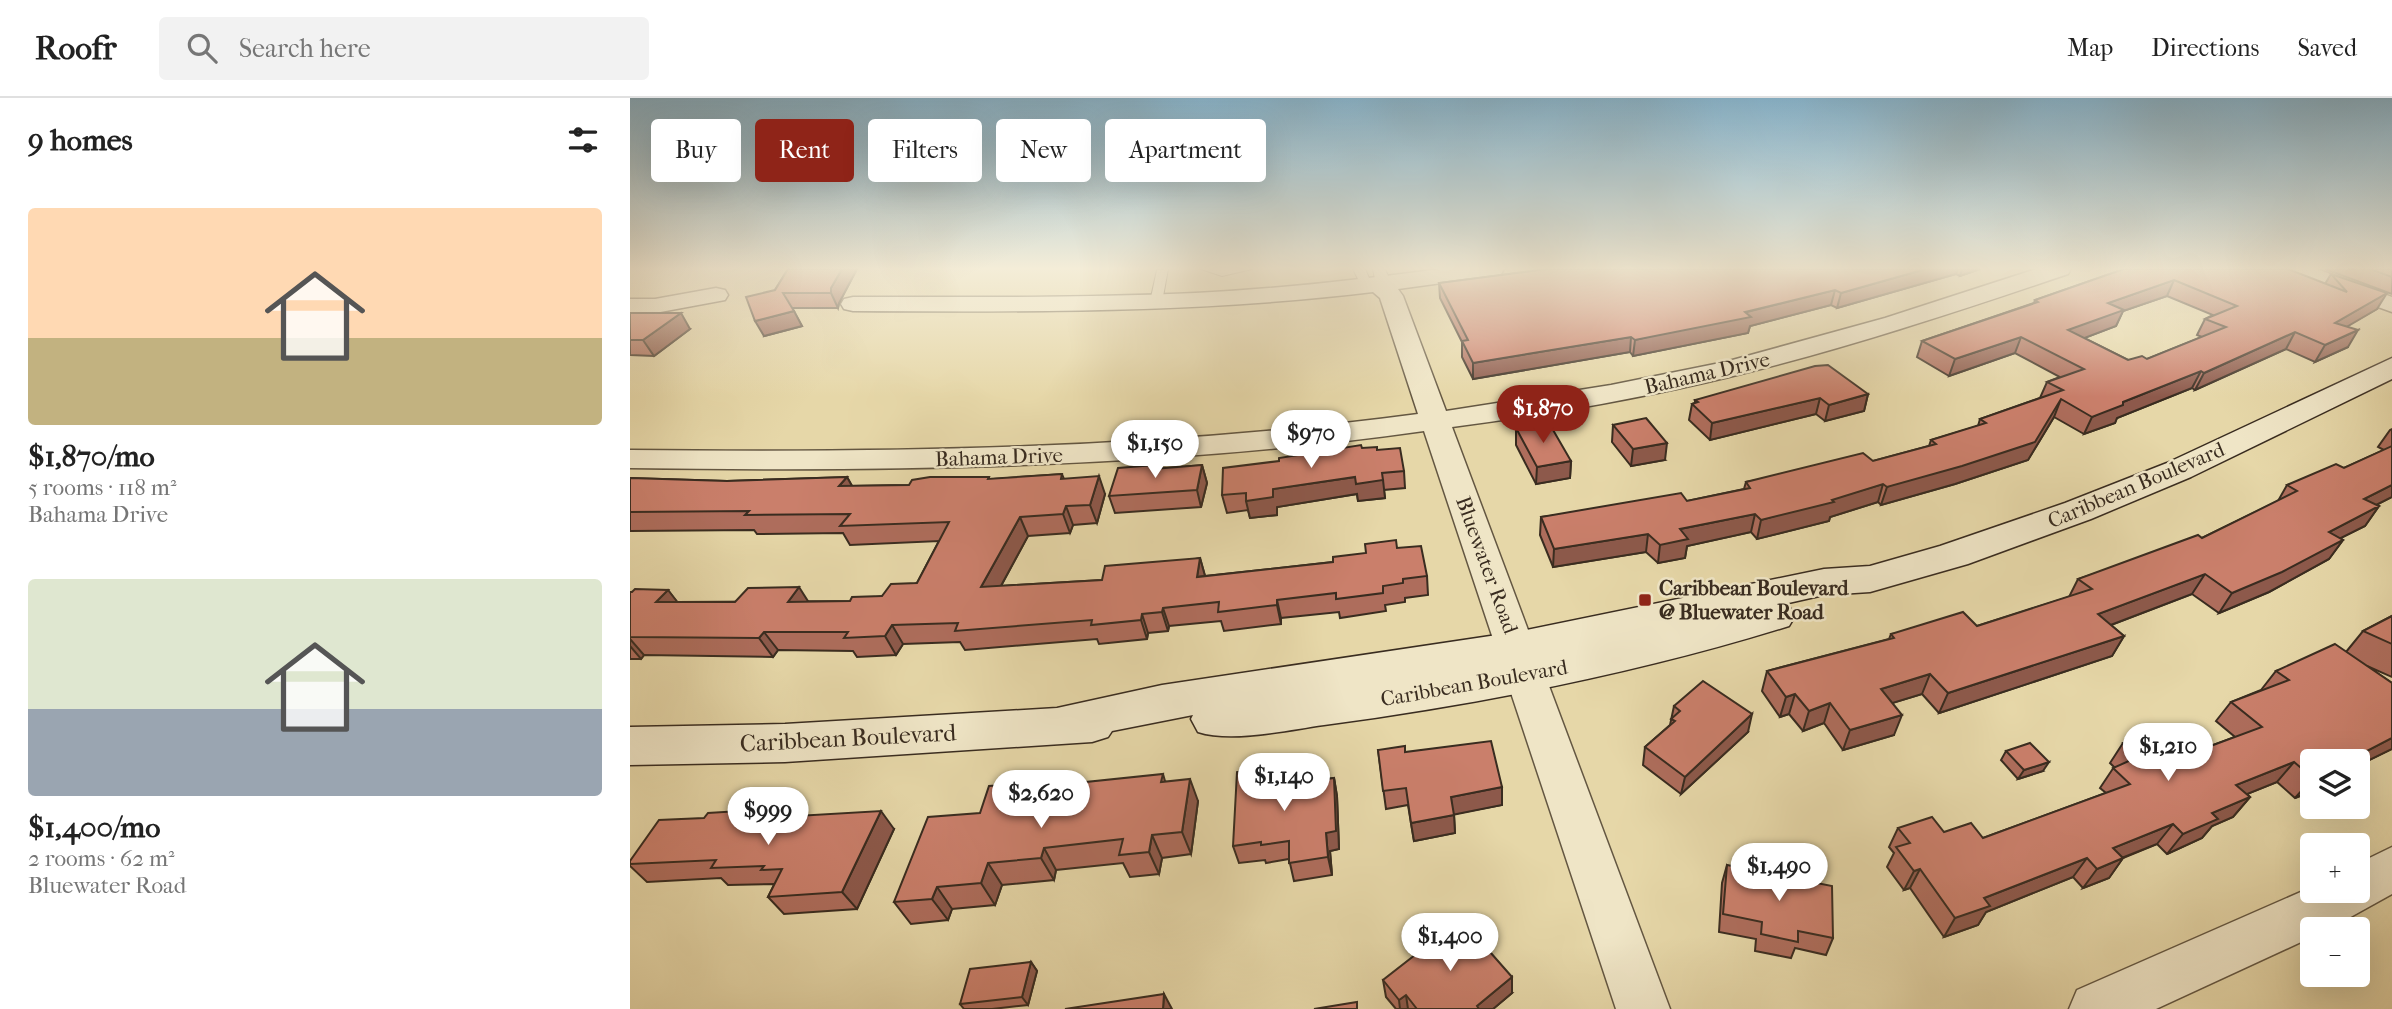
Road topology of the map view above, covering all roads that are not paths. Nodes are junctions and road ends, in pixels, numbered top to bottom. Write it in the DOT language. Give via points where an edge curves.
graph roads {
  1 [pos="1397,312"];
  2 [pos="1936,312"];
  3 [pos="2392,367"];
  4 [pos="1437,420"];
  5 [pos="630,459"];
  6 [pos="1522,662"];
  7 [pos="630,746"];
  8 [pos="2392,869"];
  9 [pos="2370,881"];
  10 [pos="2330,903"];
  11 [pos="1643,1009"];
  12 [pos="2096,1009"];
  1 -- 4 [label="street, Bluewater Road"];
  2 -- 4 [label="street, Bahama Drive" via="1779,357 1614,393"];
  3 -- 6 [label="street, Caribbean Boulevard" via="2124,493 1985,544 1870,579 1841,596 1726,631"];
  4 -- 5 [label="street, Bahama Drive" via="1292,438 1074,455"];
  4 -- 6 [label="street, Bluewater Road"];
  6 -- 7 [label="street, Caribbean Boulevard" via="1308,710 1153,725 1066,723 854,739"];
  6 -- 11 [label="street, Bluewater Road"];
  8 -- 9 [label="street"];
  10 -- 12 [label="street"];
}
